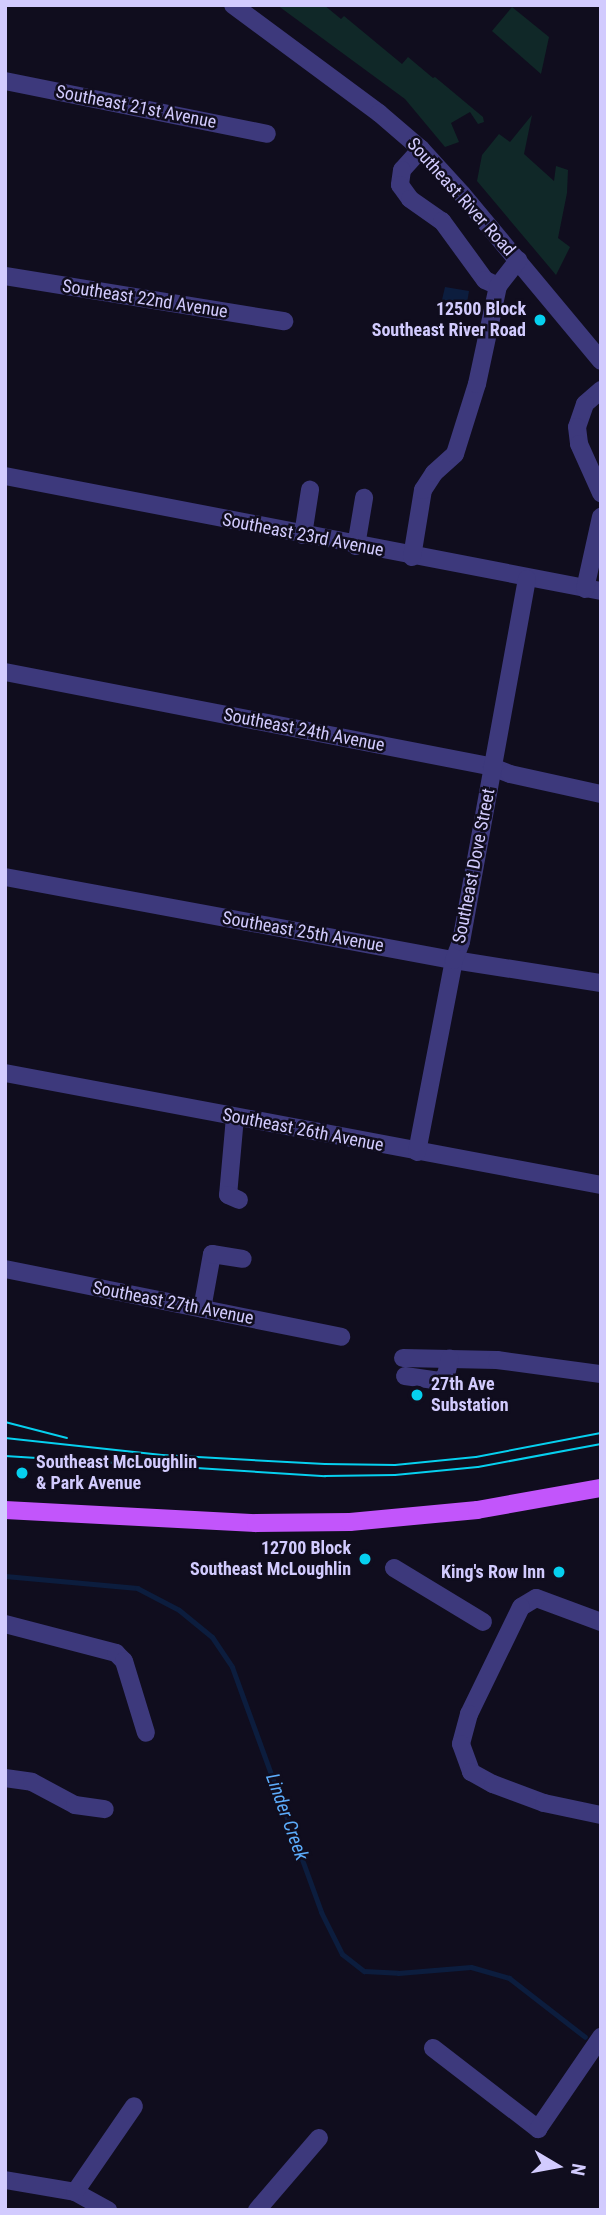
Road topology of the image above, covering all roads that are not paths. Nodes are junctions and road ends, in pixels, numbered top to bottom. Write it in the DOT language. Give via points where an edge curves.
graph roads {
  1 [pos="233,5"];
  2 [pos="5,81"];
  3 [pos="267,134"];
  4 [pos="421,149"];
  5 [pos="518,260"];
  6 [pos="5,276"];
  7 [pos="498,286"];
  8 [pos="284,321"];
  9 [pos="601,361"];
  10 [pos="601,390"];
  11 [pos="5,476"];
  12 [pos="310,490"];
  13 [pos="601,493"];
  14 [pos="364,498"];
  15 [pos="601,517"];
  16 [pos="303,535"];
  17 [pos="356,546"];
  18 [pos="412,556"];
  19 [pos="527,579"];
  20 [pos="593,590"];
  21 [pos="5,671"];
  22 [pos="492,767"];
  23 [pos="601,794"];
  24 [pos="5,877"];
  25 [pos="454,960"];
  26 [pos="601,983"];
  27 [pos="5,1073"];
  28 [pos="235,1117"];
  29 [pos="416,1152"];
  30 [pos="601,1185"];
  31 [pos="239,1200"];
  32 [pos="243,1259"];
  33 [pos="5,1269"];
  34 [pos="202,1309"];
  35 [pos="341,1337"];
  36 [pos="404,1367"];
  37 [pos="601,1374"];
  38 [pos="601,1488"];
  39 [pos="5,1510"];
  40 [pos="394,1568"];
  41 [pos="483,1622"];
  42 [pos="601,1622"];
  43 [pos="5,1624"];
  44 [pos="146,1733"];
  45 [pos="5,1778"];
  46 [pos="104,1809"];
  47 [pos="601,1815"];
  48 [pos="601,2037"];
  49 [pos="433,2048"];
  50 [pos="134,2106"];
  51 [pos="319,2138"];
  52 [pos="5,2180"];
  53 [pos="75,2192"];
  54 [pos="108,2210"];
  55 [pos="257,2210"];
  1 -- 4 [label="street, Southeast River Road" via="363,100"];
  2 -- 3 [label="street, Southeast 21st Avenue"];
  4 -- 5 [label="street, Southeast River Road"];
  4 -- 7 [label="street" via="402,170 400,185 410,199 442,221 485,280"];
  5 -- 7 [label="street"];
  5 -- 9 [label="street, Southeast River Road"];
  6 -- 8 [label="street, Southeast 22nd Avenue"];
  7 -- 18 [label="street" via="465,428 455,454 423,490"];
  10 -- 13 [label="street" via="584,404 577,427 579,444"];
  11 -- 16 [label="street, Southeast 23rd Avenue"];
  12 -- 16 [label="street"];
  14 -- 17 [label="street"];
  15 -- 20 [label="street"];
  16 -- 17 [label="street, Southeast 23rd Avenue"];
  17 -- 18 [label="street, Southeast 23rd Avenue"];
  18 -- 19 [label="street, Southeast 23rd Avenue"];
  19 -- 20 [label="street, Southeast 23rd Avenue"];
  19 -- 22 [label="street, Southeast Dove Street"];
  21 -- 22 [label="street, Southeast 24th Avenue"];
  22 -- 23 [label="street, Southeast 24th Avenue"];
  22 -- 25 [label="street, Southeast Dove Street"];
  24 -- 25 [label="street, Southeast 25th Avenue"];
  25 -- 26 [label="street, Southeast 25th Avenue"];
  25 -- 29 [label="street, Southeast Dove Street"];
  27 -- 28 [label="street, Southeast 26th Avenue"];
  28 -- 29 [label="street, Southeast 26th Avenue"];
  28 -- 31 [label="street" via="228,1195"];
  29 -- 30 [label="street, Southeast 26th Avenue"];
  32 -- 34 [label="street" via="212,1254"];
  33 -- 34 [label="street, Southeast 27th Avenue"];
  34 -- 35 [label="street, Southeast 27th Avenue"];
  36 -- 37 [label="street" via="450,1358"];
  38 -- 39 [label="main road" via="477,1510 339,1522 191,1521"];
  40 -- 41 [label="street"];
  42 -- 47 [label="street" via="536,1598 521,1608 469,1714 461,1744 471,1772 493,1784 544,1803"];
  43 -- 44 [label="street" via="116,1653 124,1661"];
  45 -- 46 [label="street" via="32,1782 75,1805"];
  48 -- 49 [label="street" via="538,2129"];
  50 -- 53 [label="street"];
  51 -- 55 [label="street"];
  52 -- 53 [label="street"];
  53 -- 54 [label="street"];
}
